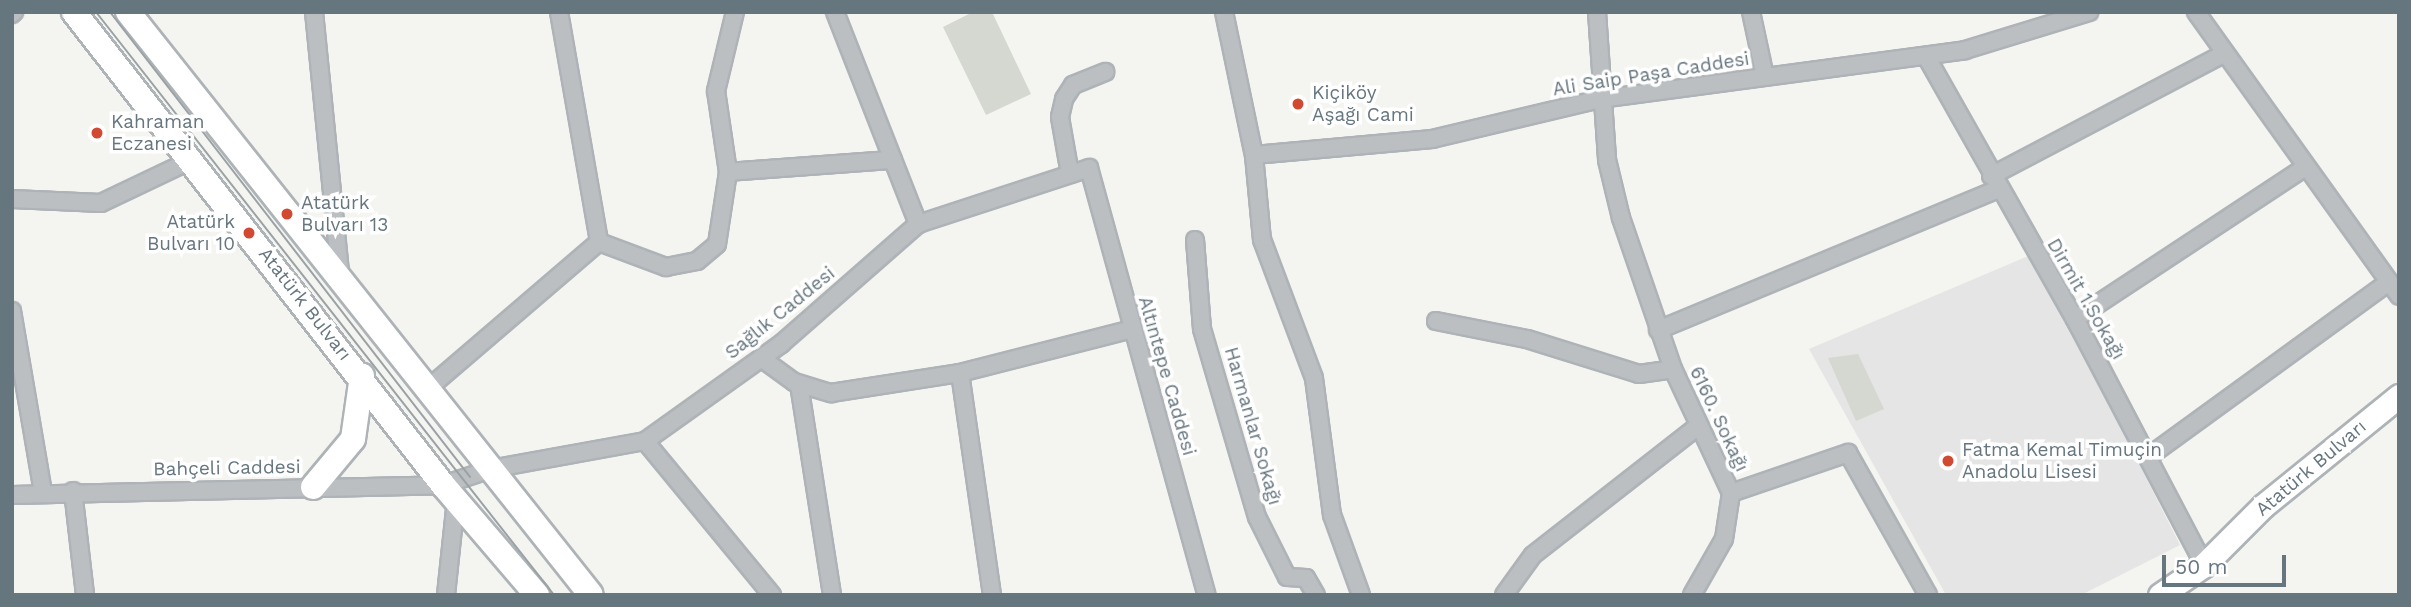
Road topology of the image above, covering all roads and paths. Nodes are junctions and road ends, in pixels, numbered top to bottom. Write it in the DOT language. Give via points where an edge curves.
graph roads {
  1 [pos="74,12"];
  2 [pos="128,12"];
  3 [pos="314,12"];
  4 [pos="559,12"];
  5 [pos="735,12"];
  6 [pos="835,12"];
  7 [pos="1224,12"];
  8 [pos="1597,12"];
  9 [pos="1751,12"];
  10 [pos="2089,12"];
  11 [pos="2196,12"];
  12 [pos="2225,53"];
  13 [pos="1926,56"];
  14 [pos="1106,72"];
  15 [pos="1765,78"];
  16 [pos="1600,93"];
  17 [pos="1254,155"];
  18 [pos="191,160"];
  19 [pos="893,160"];
  20 [pos="2304,168"];
  21 [pos="728,172"];
  22 [pos="1070,174"];
  23 [pos="1995,183"];
  24 [pos="12,199"];
  25 [pos="918,224"];
  26 [pos="1195,240"];
  27 [pos="598,242"];
  28 [pos="2389,282"];
  29 [pos="342,283"];
  30 [pos="2399,296"];
  31 [pos="12,311"];
  32 [pos="2076,319"];
  33 [pos="1436,321"];
  34 [pos="1132,329"];
  35 [pos="1658,330"];
  36 [pos="761,358"];
  37 [pos="1673,369"];
  38 [pos="960,373"];
  39 [pos="362,376"];
  40 [pos="799,384"];
  41 [pos="425,391"];
  42 [pos="2399,396"];
  43 [pos="1698,426"];
  44 [pos="645,441"];
  45 [pos="2148,457"];
  46 [pos="491,470"];
  47 [pos="313,487"];
  48 [pos="73,491"];
  49 [pos="43,493"];
  50 [pos="450,493"];
  51 [pos="1731,494"];
  52 [pos="12,495"];
  53 [pos="2204,565"];
  54 [pos="85,595"];
  55 [pos="446,595"];
  56 [pos="537,595"];
  57 [pos="592,595"];
  58 [pos="772,595"];
  59 [pos="832,595"];
  60 [pos="992,595"];
  61 [pos="1207,595"];
  62 [pos="1316,595"];
  63 [pos="1361,595"];
  64 [pos="1504,595"];
  65 [pos="1692,595"];
  66 [pos="1928,595"];
  67 [pos="2160,595"];
  1 -- 18 [label="main road, Atatürk Bulvarı"];
  2 -- 29 [label="main road"];
  3 -- 29 [label="street"];
  4 -- 27 [label="street"];
  5 -- 21 [label="street" via="716,91"];
  6 -- 19 [label="street"];
  7 -- 17 [label="street"];
  8 -- 16 [label="street, 6160. Sokağı"];
  9 -- 15 [label="street"];
  10 -- 13 [label="street, Ali Saip Paşa Caddesi" via="2003,41"];
  11 -- 12 [label="street"];
  12 -- 20 [label="street"];
  12 -- 23 [label="street"];
  13 -- 15 [label="street, Ali Saip Paşa Caddesi"];
  13 -- 23 [label="street, Dirmit 1.Sokağı"];
  14 -- 22 [label="street" via="1073,85 1063,99 1060,117"];
  15 -- 16 [label="street, Ali Saip Paşa Caddesi"];
  16 -- 17 [label="street, Ali Saip Paşa Caddesi" via="1433,139"];
  16 -- 35 [label="street, 6160. Sokağı" via="1615,195"];
  17 -- 63 [label="street" via="1262,240 1314,378 1332,515"];
  18 -- 24 [label="street" via="101,203"];
  18 -- 39 [label="main road, Atatürk Bulvarı"];
  19 -- 21 [label="street"];
  19 -- 25 [label="street"];
  20 -- 28 [label="street"];
  20 -- 32 [label="street"];
  21 -- 27 [label="street" via="722,235 703,258 653,266"];
  22 -- 25 [label="street"];
  22 -- 34 [label="street, Altıntepe Caddesi" via="1089,168"];
  23 -- 32 [label="street, Dirmit 1.Sokağı"];
  23 -- 35 [label="street"];
  25 -- 36 [label="street, Sağlık Caddesi"];
  26 -- 62 [label="street, Harmanlar Sokağı" via="1202,329 1257,517 1287,577 1306,578"];
  27 -- 41 [label="street"];
  28 -- 30 [label="street"];
  28 -- 45 [label="street"];
  29 -- 41 [label="main road"];
  31 -- 49 [label="street"];
  32 -- 45 [label="street, Dirmit 1.Sokağı"];
  32 -- 53 [label="street"];
  33 -- 37 [label="street" via="1527,339 1639,374"];
  34 -- 38 [label="street"];
  34 -- 61 [label="street, Altıntepe Caddesi"];
  35 -- 37 [label="street, 6160. Sokağı"];
  36 -- 40 [label="street"];
  36 -- 44 [label="street, Sağlık Caddesi"];
  37 -- 43 [label="street, 6160. Sokağı"];
  38 -- 40 [label="street" via="831,393"];
  38 -- 60 [label="street"];
  39 -- 47 [label="main road" via="354,439"];
  39 -- 50 [label="main road, Atatürk Bulvarı"];
  40 -- 59 [label="street"];
  41 -- 46 [label="main road"];
  42 -- 53 [label="main road, Atatürk Bulvarı" via="2263,506"];
  43 -- 51 [label="street, 6160. Sokağı"];
  43 -- 64 [label="street" via="1533,555"];
  44 -- 46 [label="street, Sağlık Caddesi"];
  44 -- 58 [label="street"];
  45 -- 53 [label="street, Dirmit 1.Sokağı"];
  46 -- 50 [label="street, Sağlık Caddesi"];
  46 -- 57 [label="main road"];
  47 -- 48 [label="street, Bahçeli Caddesi"];
  47 -- 50 [label="street, Bahçeli Caddesi"];
  48 -- 49 [label="street, Bahçeli Caddesi"];
  48 -- 54 [label="street"];
  49 -- 52 [label="street, Bahçeli Caddesi"];
  50 -- 55 [label="street"];
  50 -- 56 [label="main road, Atatürk Bulvarı"];
  51 -- 65 [label="street" via="1724,539"];
  51 -- 66 [label="street, 6160. Sokağı" via="1848,453"];
  53 -- 67 [label="main road, Atatürk Bulvarı"];
}
